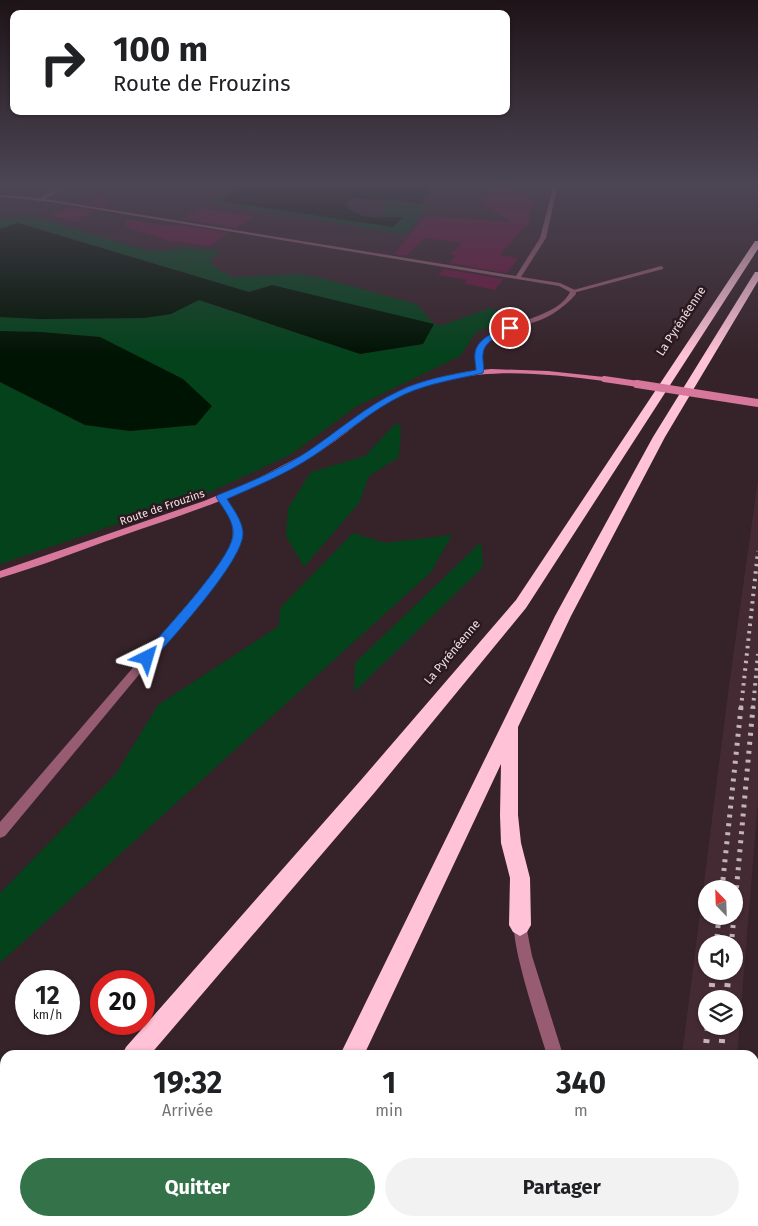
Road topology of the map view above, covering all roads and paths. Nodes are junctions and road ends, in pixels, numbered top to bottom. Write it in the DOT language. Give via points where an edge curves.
graph roads {
  1 [pos="296,241"];
  2 [pos="541,241"];
  3 [pos="758,242"];
  4 [pos="661,268"];
  5 [pos="758,274"];
  6 [pos="517,278"];
  7 [pos="573,291"];
  8 [pos="480,372"];
  9 [pos="758,403"];
  10 [pos="221,497"];
  11 [pos="0,575"];
  12 [pos="511,724"];
  13 [pos="0,832"];
  14 [pos="520,925"];
  15 [pos="138,1050"];
  16 [pos="354,1050"];
  17 [pos="553,1050"];
  1 -- 6 [label="street"];
  2 -- 6 [label="street"];
  3 -- 15 [label="highway, La Pyrénéenne" via="521,604"];
  4 -- 7 [label="street"];
  5 -- 12 [label="highway" via="659,437 563,616"];
  6 -- 7 [label="street" via="560,285"];
  7 -- 8 [label="street" via="553,311 489,338 479,353"];
  8 -- 9 [label="main road, Route de Frouzins, bridge" via="533,370"];
  8 -- 10 [label="main road, Route de Frouzins" via="440,379 397,395 308,455 259,482"];
  10 -- 11 [label="main road, Route de Frouzins"];
  10 -- 13 [label="street" via="236,523 238,536 230,555 208,586"];
  12 -- 14 [label="highway" via="509,815 511,843 520,878"];
  12 -- 16 [label="highway"];
  14 -- 17 [label="street" via="525,956"];
}
